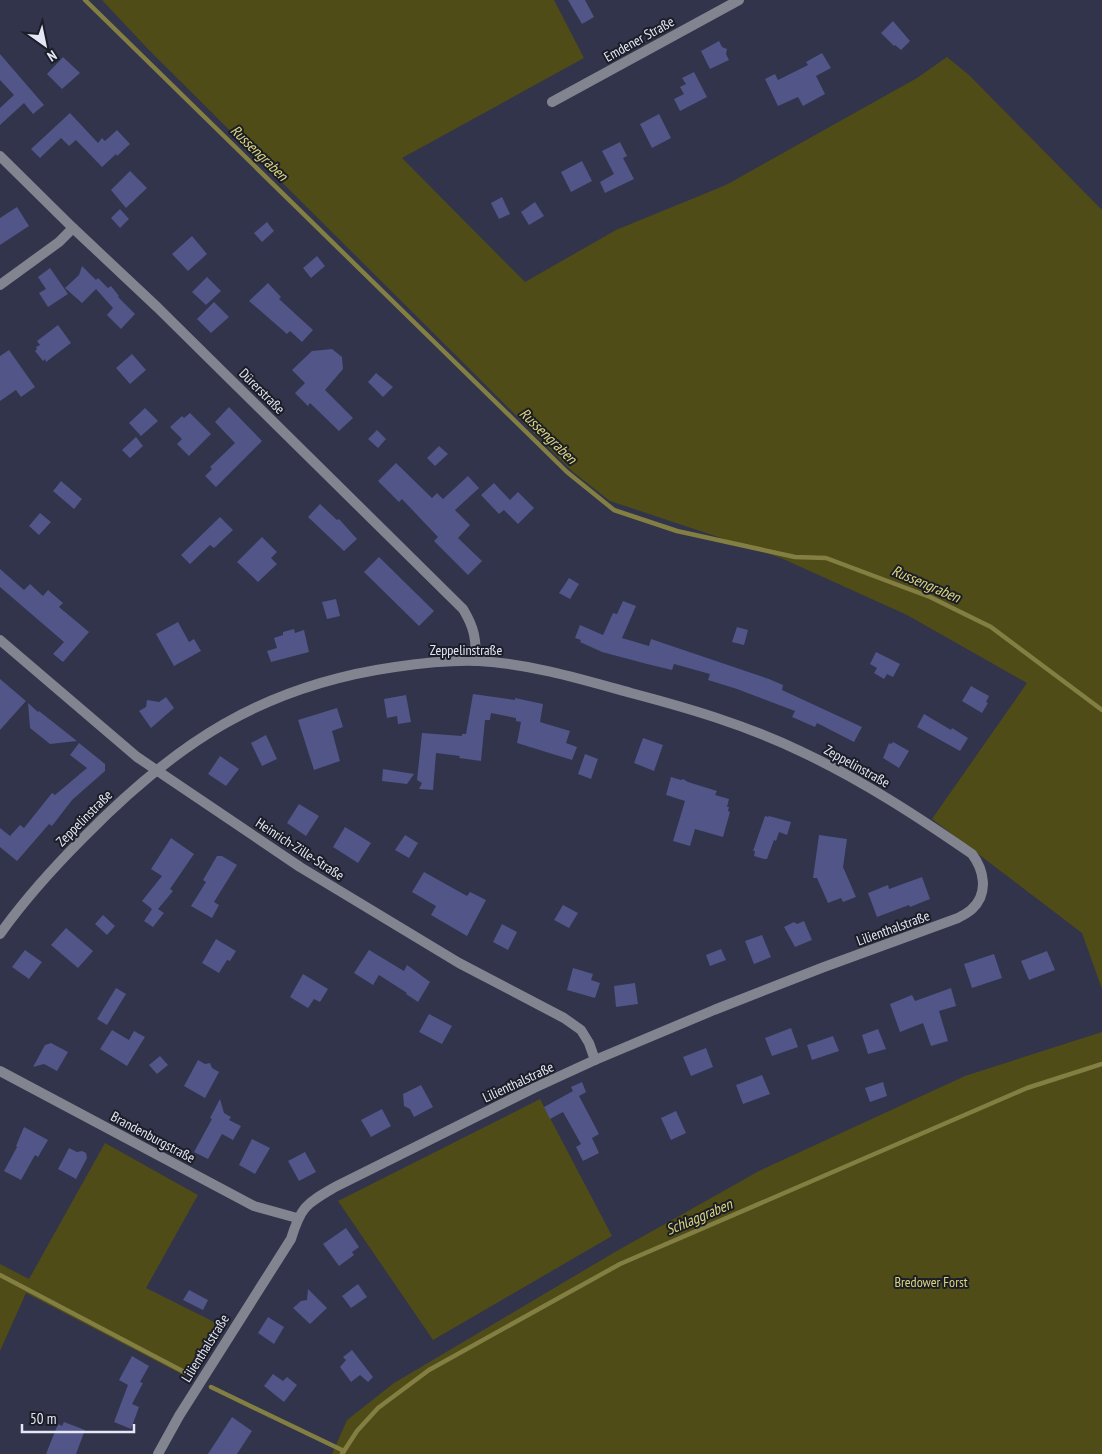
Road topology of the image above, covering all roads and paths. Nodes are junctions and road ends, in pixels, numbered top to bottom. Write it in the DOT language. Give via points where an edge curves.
graph roads {
  1 [pos="739,0"];
  2 [pos="552,102"];
  3 [pos="0,156"];
  4 [pos="73,228"];
  5 [pos="0,284"];
  6 [pos="0,640"];
  7 [pos="475,661"];
  8 [pos="155,770"];
  9 [pos="980,864"];
  10 [pos="0,934"];
  11 [pos="595,1060"];
  12 [pos="0,1071"];
  13 [pos="297,1218"];
  14 [pos="158,1454"];
  1 -- 2 [label="street, Emdener Straße"];
  3 -- 4 [label="street, Dürerstraße"];
  4 -- 5 [label="street" via="59,242"];
  4 -- 7 [label="street, Dürerstraße" via="463,609 475,633"];
  6 -- 8 [label="street, Heinrich-Zille-Straße"];
  7 -- 8 [label="street, Zeppelinstraße" via="375,670 290,692 216,728"];
  7 -- 9 [label="street, Zeppelinstraße" via="530,667 589,681 691,709 798,749 887,798 972,854"];
  8 -- 10 [label="street, Zeppelinstraße" via="71,850 37,886"];
  8 -- 11 [label="street, Heinrich-Zille-Straße" via="308,872 460,963 564,1018 581,1030"];
  9 -- 11 [label="street, Lilienthalstraße" via="984,877 980,899 958,918 723,1007"];
  11 -- 13 [label="street, Lilienthalstraße" via="335,1187 310,1202"];
  12 -- 13 [label="street, Brandenburgstraße" via="254,1206"];
  13 -- 14 [label="street, Lilienthalstraße" via="291,1239"];
}
